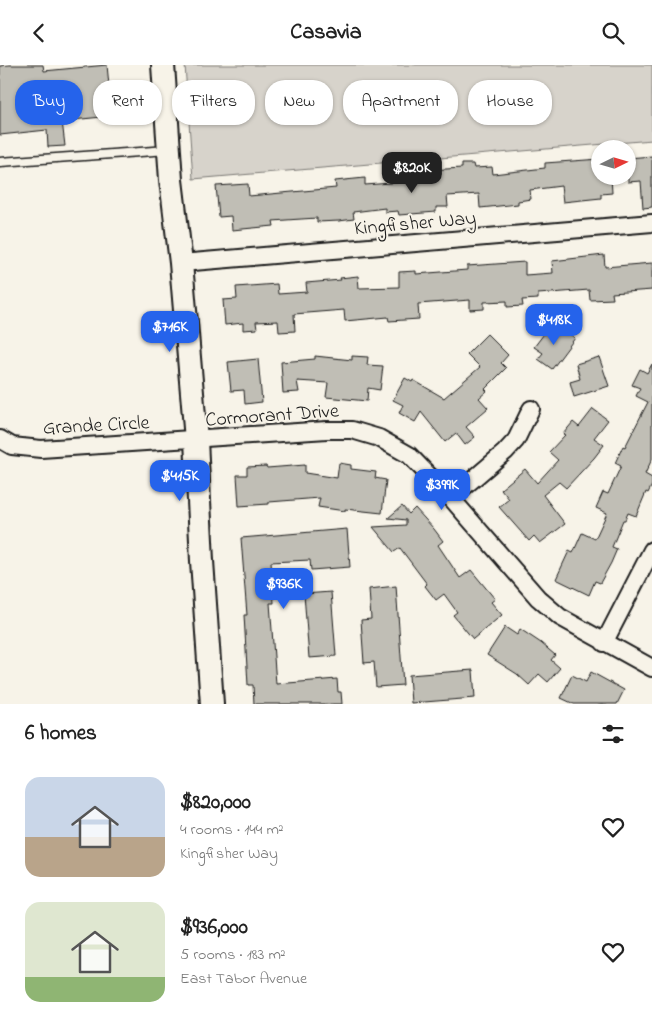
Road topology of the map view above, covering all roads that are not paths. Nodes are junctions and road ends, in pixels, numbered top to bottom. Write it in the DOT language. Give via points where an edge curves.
graph roads {
  1 [pos="163,65"];
  2 [pos="169,150"];
  3 [pos="0,162"];
  4 [pos="652,223"];
  5 [pos="181,263"];
  6 [pos="531,409"];
  7 [pos="0,439"];
  8 [pos="196,440"];
  9 [pos="451,498"];
  10 [pos="652,550"];
  11 [pos="604,643"];
  12 [pos="652,668"];
  13 [pos="212,704"];
  1 -- 2 [label="main road"];
  2 -- 3 [label="lane"];
  2 -- 5 [label="main road"];
  4 -- 5 [label="street, Kingfisher Way"];
  5 -- 8 [label="main road"];
  6 -- 9 [label="street" via="516,440 506,452"];
  7 -- 8 [label="street, Grande Circle" via="12,445 41,449"];
  8 -- 9 [label="street, Cormorant Drive" via="352,431 379,438 409,455"];
  8 -- 13 [label="main road"];
  9 -- 11 [label="street, Cormorant Drive" via="538,599 560,617"];
  10 -- 11 [label="street"];
  11 -- 12 [label="street, Cormorant Drive"];
}
